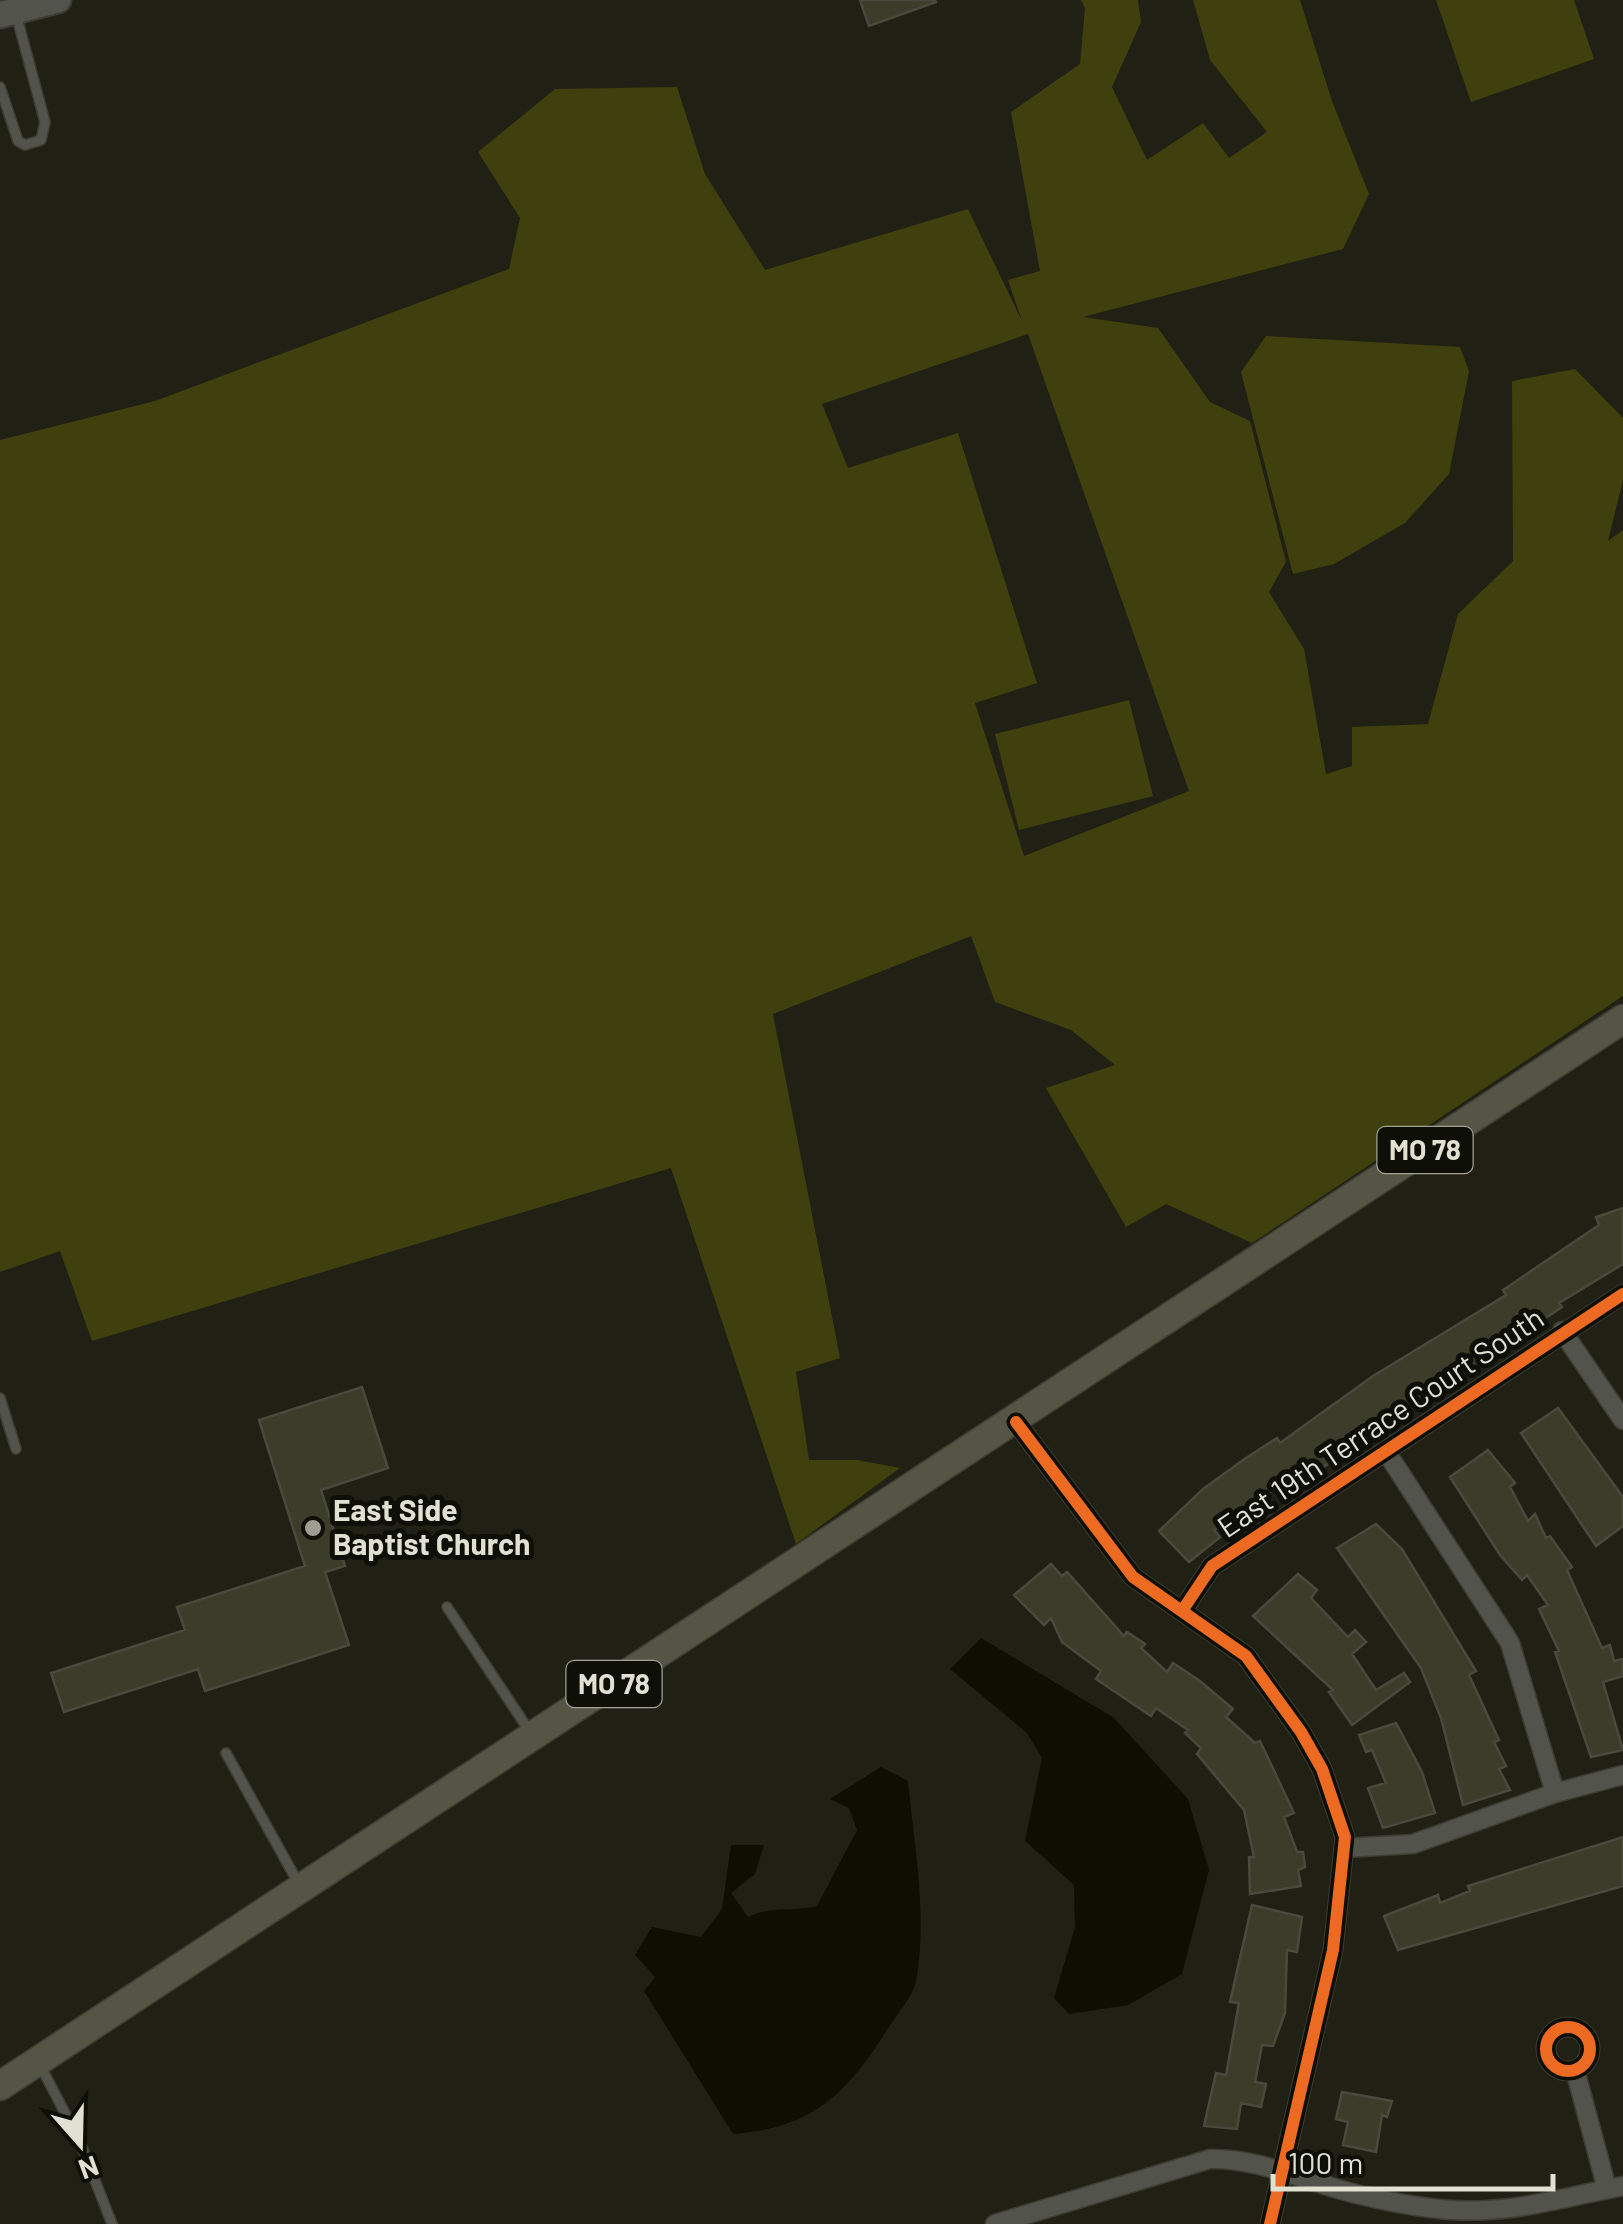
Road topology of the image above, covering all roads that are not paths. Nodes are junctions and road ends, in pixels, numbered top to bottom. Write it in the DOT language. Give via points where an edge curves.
graph roads {
  1 [pos="58,0"];
  2 [pos="8,13"];
  3 [pos="0,87"];
  4 [pos="1623,1019"];
  5 [pos="1623,1294"];
  6 [pos="1562,1331"];
  7 [pos="0,1398"];
  8 [pos="1623,1420"];
  9 [pos="1016,1422"];
  10 [pos="16,1449"];
  11 [pos="1387,1453"];
  12 [pos="447,1607"];
  13 [pos="1182,1611"];
  14 [pos="533,1737"];
  15 [pos="226,1752"];
  16 [pos="1623,1775"];
  17 [pos="1555,1793"];
  18 [pos="1345,1848"];
  19 [pos="302,1888"];
  20 [pos="38,2061"];
  21 [pos="1576,2070"];
  22 [pos="0,2086"];
  23 [pos="1282,2174"];
  24 [pos="1615,2187"];
  25 [pos="112,2224"];
  26 [pos="995,2224"];
  27 [pos="1270,2224"];
  1 -- 2 [label="street"];
  2 -- 3 [label="lane" via="46,122 41,140 18,141"];
  4 -- 9 [label="main road, MO 78"];
  5 -- 6 [label="street, East 19th Terrace Court South"];
  6 -- 8 [label="street"];
  6 -- 11 [label="street, East 19th Terrace Court South"];
  7 -- 10 [label="lane"];
  9 -- 13 [label="street" via="1133,1576"];
  9 -- 14 [label="main road, MO 78"];
  11 -- 13 [label="street, East 19th Terrace Court South" via="1212,1566"];
  11 -- 17 [label="street" via="1510,1643"];
  12 -- 14 [label="lane"];
  13 -- 18 [label="street" via="1246,1656 1301,1732 1322,1770"];
  14 -- 19 [label="main road, MO 78"];
  15 -- 19 [label="lane"];
  16 -- 17 [label="street"];
  17 -- 18 [label="street" via="1414,1844"];
  18 -- 23 [label="street" via="1333,1950"];
  19 -- 20 [label="main road, MO 78"];
  20 -- 22 [label="main road, MO 78"];
  20 -- 25 [label="lane"];
  21 -- 24 [label="street"];
  23 -- 24 [label="street" via="1447,2209 1488,2210"];
  23 -- 26 [label="street" via="1245,2158 1210,2159"];
  23 -- 27 [label="street"];
}
